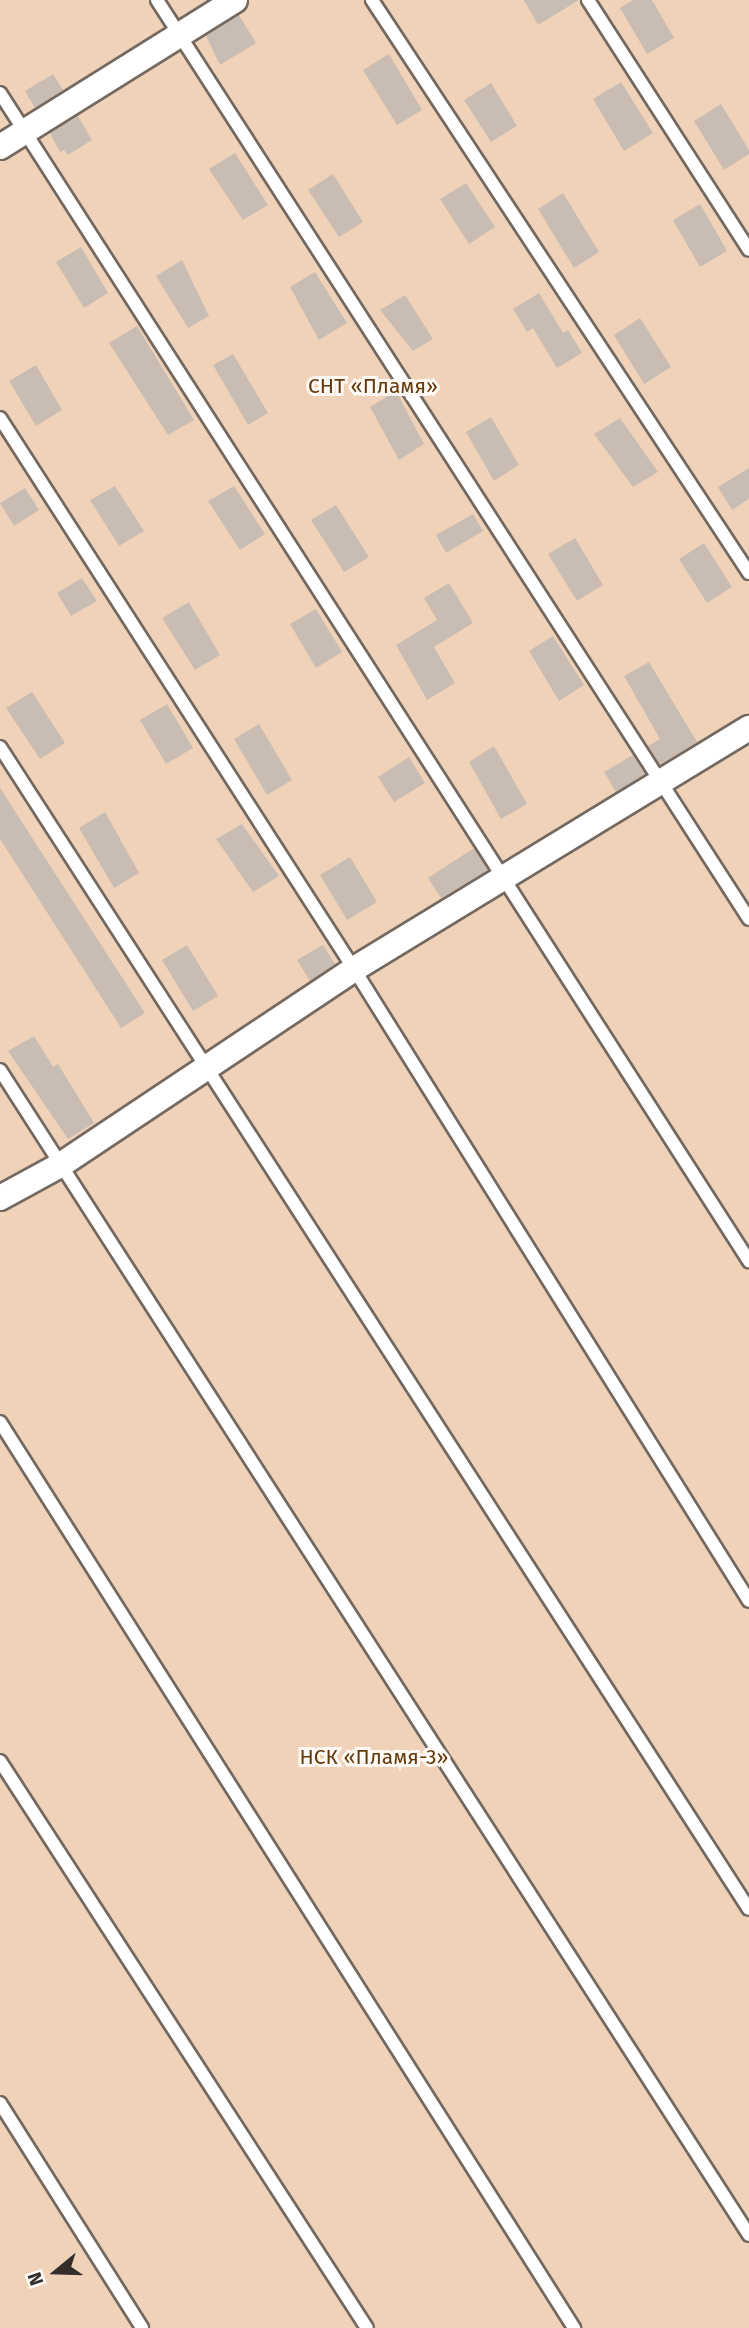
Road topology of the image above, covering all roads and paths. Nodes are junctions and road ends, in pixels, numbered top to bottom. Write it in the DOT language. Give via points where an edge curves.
graph roads {
  1 [pos="157,0"];
  2 [pos="235,0"];
  3 [pos="372,0"];
  4 [pos="588,0"];
  5 [pos="178,33"];
  6 [pos="0,93"];
  7 [pos="25,132"];
  8 [pos="0,147"];
  9 [pos="749,250"];
  10 [pos="0,418"];
  11 [pos="749,573"];
  12 [pos="749,728"];
  13 [pos="0,747"];
  14 [pos="661,784"];
  15 [pos="503,876"];
  16 [pos="749,919"];
  17 [pos="354,969"];
  18 [pos="208,1067"];
  19 [pos="0,1070"];
  20 [pos="62,1164"];
  21 [pos="0,1198"];
  22 [pos="749,1261"];
  23 [pos="0,1422"];
  24 [pos="749,1601"];
  25 [pos="0,1760"];
  26 [pos="749,1909"];
  27 [pos="0,2103"];
  28 [pos="749,2235"];
  29 [pos="142,2328"];
  30 [pos="367,2328"];
  31 [pos="574,2328"];
  1 -- 5 [label="lane"];
  2 -- 5 [label="street"];
  3 -- 11 [label="lane"];
  4 -- 9 [label="lane"];
  5 -- 7 [label="street"];
  5 -- 14 [label="lane"];
  6 -- 7 [label="lane"];
  7 -- 8 [label="street"];
  7 -- 15 [label="lane"];
  10 -- 17 [label="lane"];
  12 -- 14 [label="street"];
  13 -- 18 [label="lane"];
  14 -- 15 [label="street"];
  14 -- 16 [label="lane"];
  15 -- 17 [label="street"];
  15 -- 22 [label="lane"];
  17 -- 18 [label="street"];
  17 -- 24 [label="lane"];
  18 -- 20 [label="street"];
  18 -- 26 [label="lane"];
  19 -- 20 [label="lane"];
  20 -- 21 [label="street"];
  20 -- 28 [label="lane"];
  23 -- 31 [label="lane"];
  25 -- 30 [label="lane"];
  27 -- 29 [label="lane"];
}
